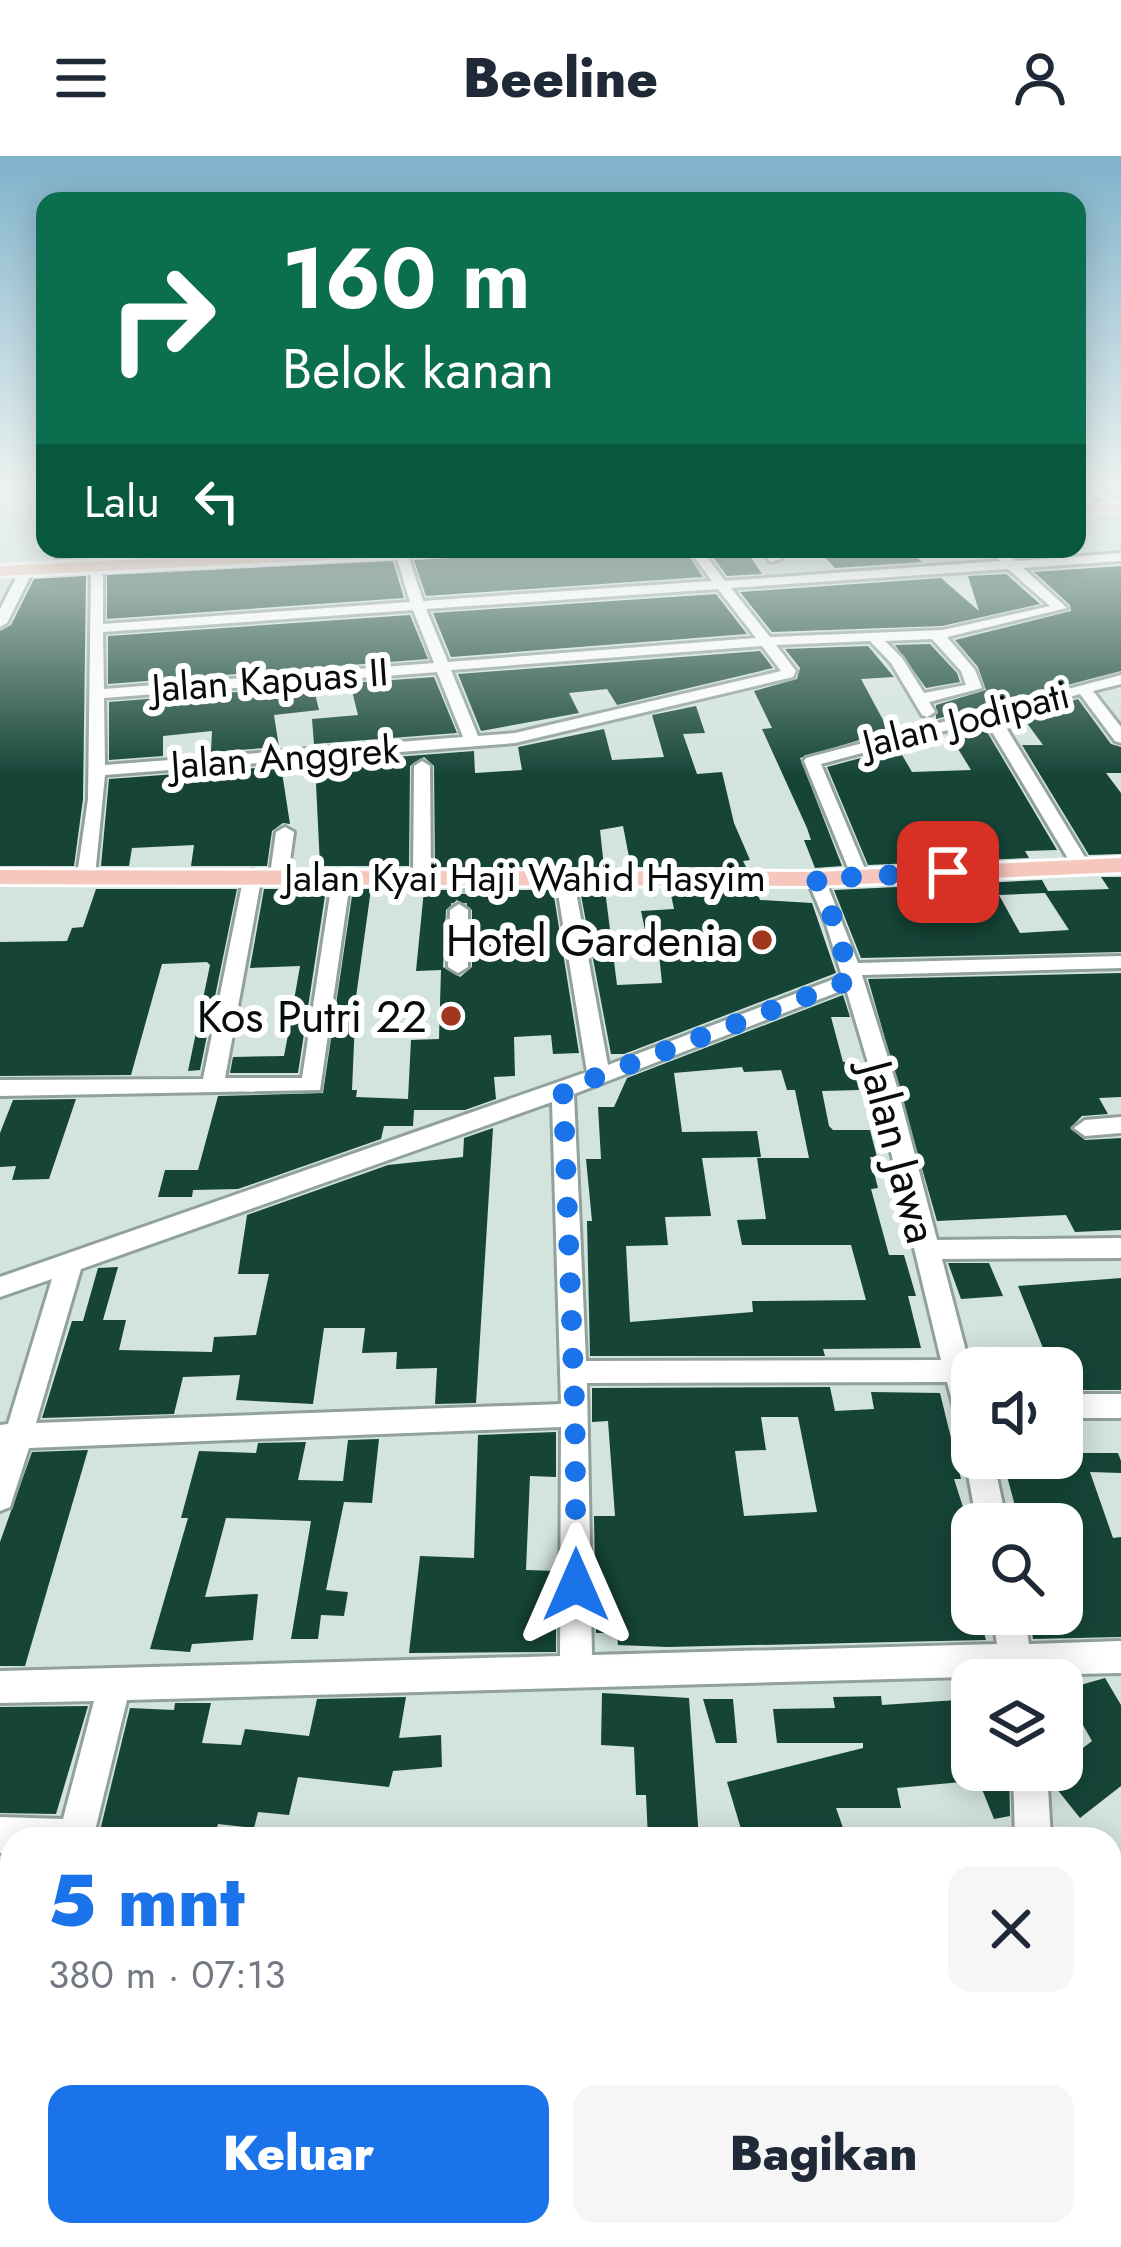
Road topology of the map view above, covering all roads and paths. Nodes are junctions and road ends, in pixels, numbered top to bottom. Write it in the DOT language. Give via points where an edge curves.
graph roads {
  1 [pos="22,580"];
  2 [pos="97,580"];
  3 [pos="410,580"];
  4 [pos="717,580"];
  5 [pos="821,580"];
  6 [pos="1030,580"];
  7 [pos="723,587"];
  8 [pos="418,606"];
  9 [pos="0,622"];
  10 [pos="99,628"];
  11 [pos="936,634"];
  12 [pos="875,638"];
  13 [pos="766,641"];
  14 [pos="442,667"];
  15 [pos="1121,679"];
  16 [pos="1084,689"];
  17 [pos="99,694"];
  18 [pos="919,699"];
  19 [pos="990,715"];
  20 [pos="937,730"];
  21 [pos="1121,738"];
  22 [pos="473,742"];
  23 [pos="422,766"];
  24 [pos="97,770"];
  25 [pos="285,832"];
  26 [pos="1121,865"];
  27 [pos="1082,867"];
  28 [pos="253,875"];
  29 [pos="279,875"];
  30 [pos="342,875"];
  31 [pos="86,876"];
  32 [pos="859,876"];
  33 [pos="0,877"];
  34 [pos="422,877"];
  35 [pos="816,879"];
  36 [pos="565,881"];
  37 [pos="459,910"];
  38 [pos="1121,962"];
  39 [pos="458,967"];
  40 [pos="849,974"];
  41 [pos="599,1076"];
  42 [pos="213,1086"];
  43 [pos="0,1088"];
  44 [pos="563,1090"];
  45 [pos="1121,1125"];
  46 [pos="1085,1128"];
  47 [pos="1121,1248"];
  48 [pos="925,1250"];
  49 [pos="70,1262"];
  50 [pos="0,1287"];
  51 [pos="951,1358"];
  52 [pos="951,1371"];
  53 [pos="574,1372"];
  54 [pos="1083,1406"];
  55 [pos="1121,1406"];
  56 [pos="575,1415"];
  57 [pos="9,1437"];
  58 [pos="0,1498"];
  59 [pos="1121,1657"];
  60 [pos="1083,1662"];
  61 [pos="951,1671"];
  62 [pos="577,1674"];
  63 [pos="114,1685"];
  64 [pos="0,1688"];
  65 [pos="1033,1791"];
  66 [pos="78,1827"];
  67 [pos="1037,1827"];
  1 -- 9 [label="street"];
  2 -- 10 [label="street"];
  3 -- 8 [label="street"];
  4 -- 7 [label="street"];
  5 -- 7 [label="street"];
  6 -- 11 [label="street, Jalan Kapuas II" via="1060,608"];
  7 -- 8 [label="street"];
  7 -- 13 [label="street"];
  8 -- 10 [label="street"];
  8 -- 14 [label="street"];
  10 -- 17 [label="street"];
  11 -- 12 [label="street, Jalan Kapuas II"];
  11 -- 18 [label="street" via="974,688"];
  12 -- 13 [label="street, Jalan Kapuas II"];
  12 -- 18 [label="street"];
  13 -- 14 [label="street, Jalan Kapuas II"];
  13 -- 22 [label="street, Jalan Anggrek" via="788,674 559,731"];
  14 -- 17 [label="street, Jalan Kapuas II"];
  14 -- 22 [label="street"];
  15 -- 16 [label="street, Jalan Jodipati"];
  16 -- 19 [label="street, Jalan Jodipati"];
  16 -- 21 [label="street"];
  17 -- 24 [label="street"];
  18 -- 20 [label="street"];
  19 -- 20 [label="street, Jalan Jodipati"];
  19 -- 27 [label="street"];
  20 -- 32 [label="street, Jalan Jodipati" via="812,761"];
  22 -- 24 [label="street, Jalan Anggrek"];
  23 -- 34 [label="street"];
  24 -- 31 [label="street"];
  25 -- 29 [label="street"];
  26 -- 27 [label="main road, Jalan Kyai Haji Wahid Hasyim"];
  27 -- 32 [label="main road, Jalan Kyai Haji Wahid Hasyim"];
  28 -- 29 [label="main road, Jalan Kyai Haji Wahid Hasyim"];
  28 -- 31 [label="main road, Jalan Kyai Haji Wahid Hasyim"];
  28 -- 42 [label="street"];
  29 -- 30 [label="main road, Jalan Kyai Haji Wahid Hasyim"];
  30 -- 34 [label="main road, Jalan Kyai Haji Wahid Hasyim"];
  30 -- 42 [label="street" via="312,1085"];
  31 -- 33 [label="main road, Jalan Kyai Haji Wahid Hasyim"];
  32 -- 35 [label="main road, Jalan Kyai Haji Wahid Hasyim"];
  34 -- 36 [label="main road, Jalan Kyai Haji Wahid Hasyim"];
  35 -- 36 [label="main road, Jalan Kyai Haji Wahid Hasyim"];
  35 -- 40 [label="street, Jalan Jawa"];
  36 -- 41 [label="street"];
  37 -- 39 [label="street"];
  38 -- 40 [label="street"];
  40 -- 41 [label="street"];
  40 -- 48 [label="street, Jalan Jawa"];
  41 -- 44 [label="street"];
  42 -- 43 [label="street"];
  44 -- 49 [label="street"];
  44 -- 53 [label="street"];
  45 -- 46 [label="street"];
  47 -- 48 [label="street"];
  48 -- 51 [label="street, Jalan Jawa"];
  49 -- 50 [label="street"];
  49 -- 57 [label="street"];
  52 -- 53 [label="street"];
  53 -- 56 [label="street"];
  54 -- 55 [label="street"];
  56 -- 57 [label="street"];
  56 -- 62 [label="street"];
  57 -- 58 [label="street"];
  59 -- 60 [label="street"];
  61 -- 62 [label="street"];
  62 -- 63 [label="street"];
  63 -- 64 [label="street"];
  63 -- 66 [label="street"];
  65 -- 67 [label="street"];
}
